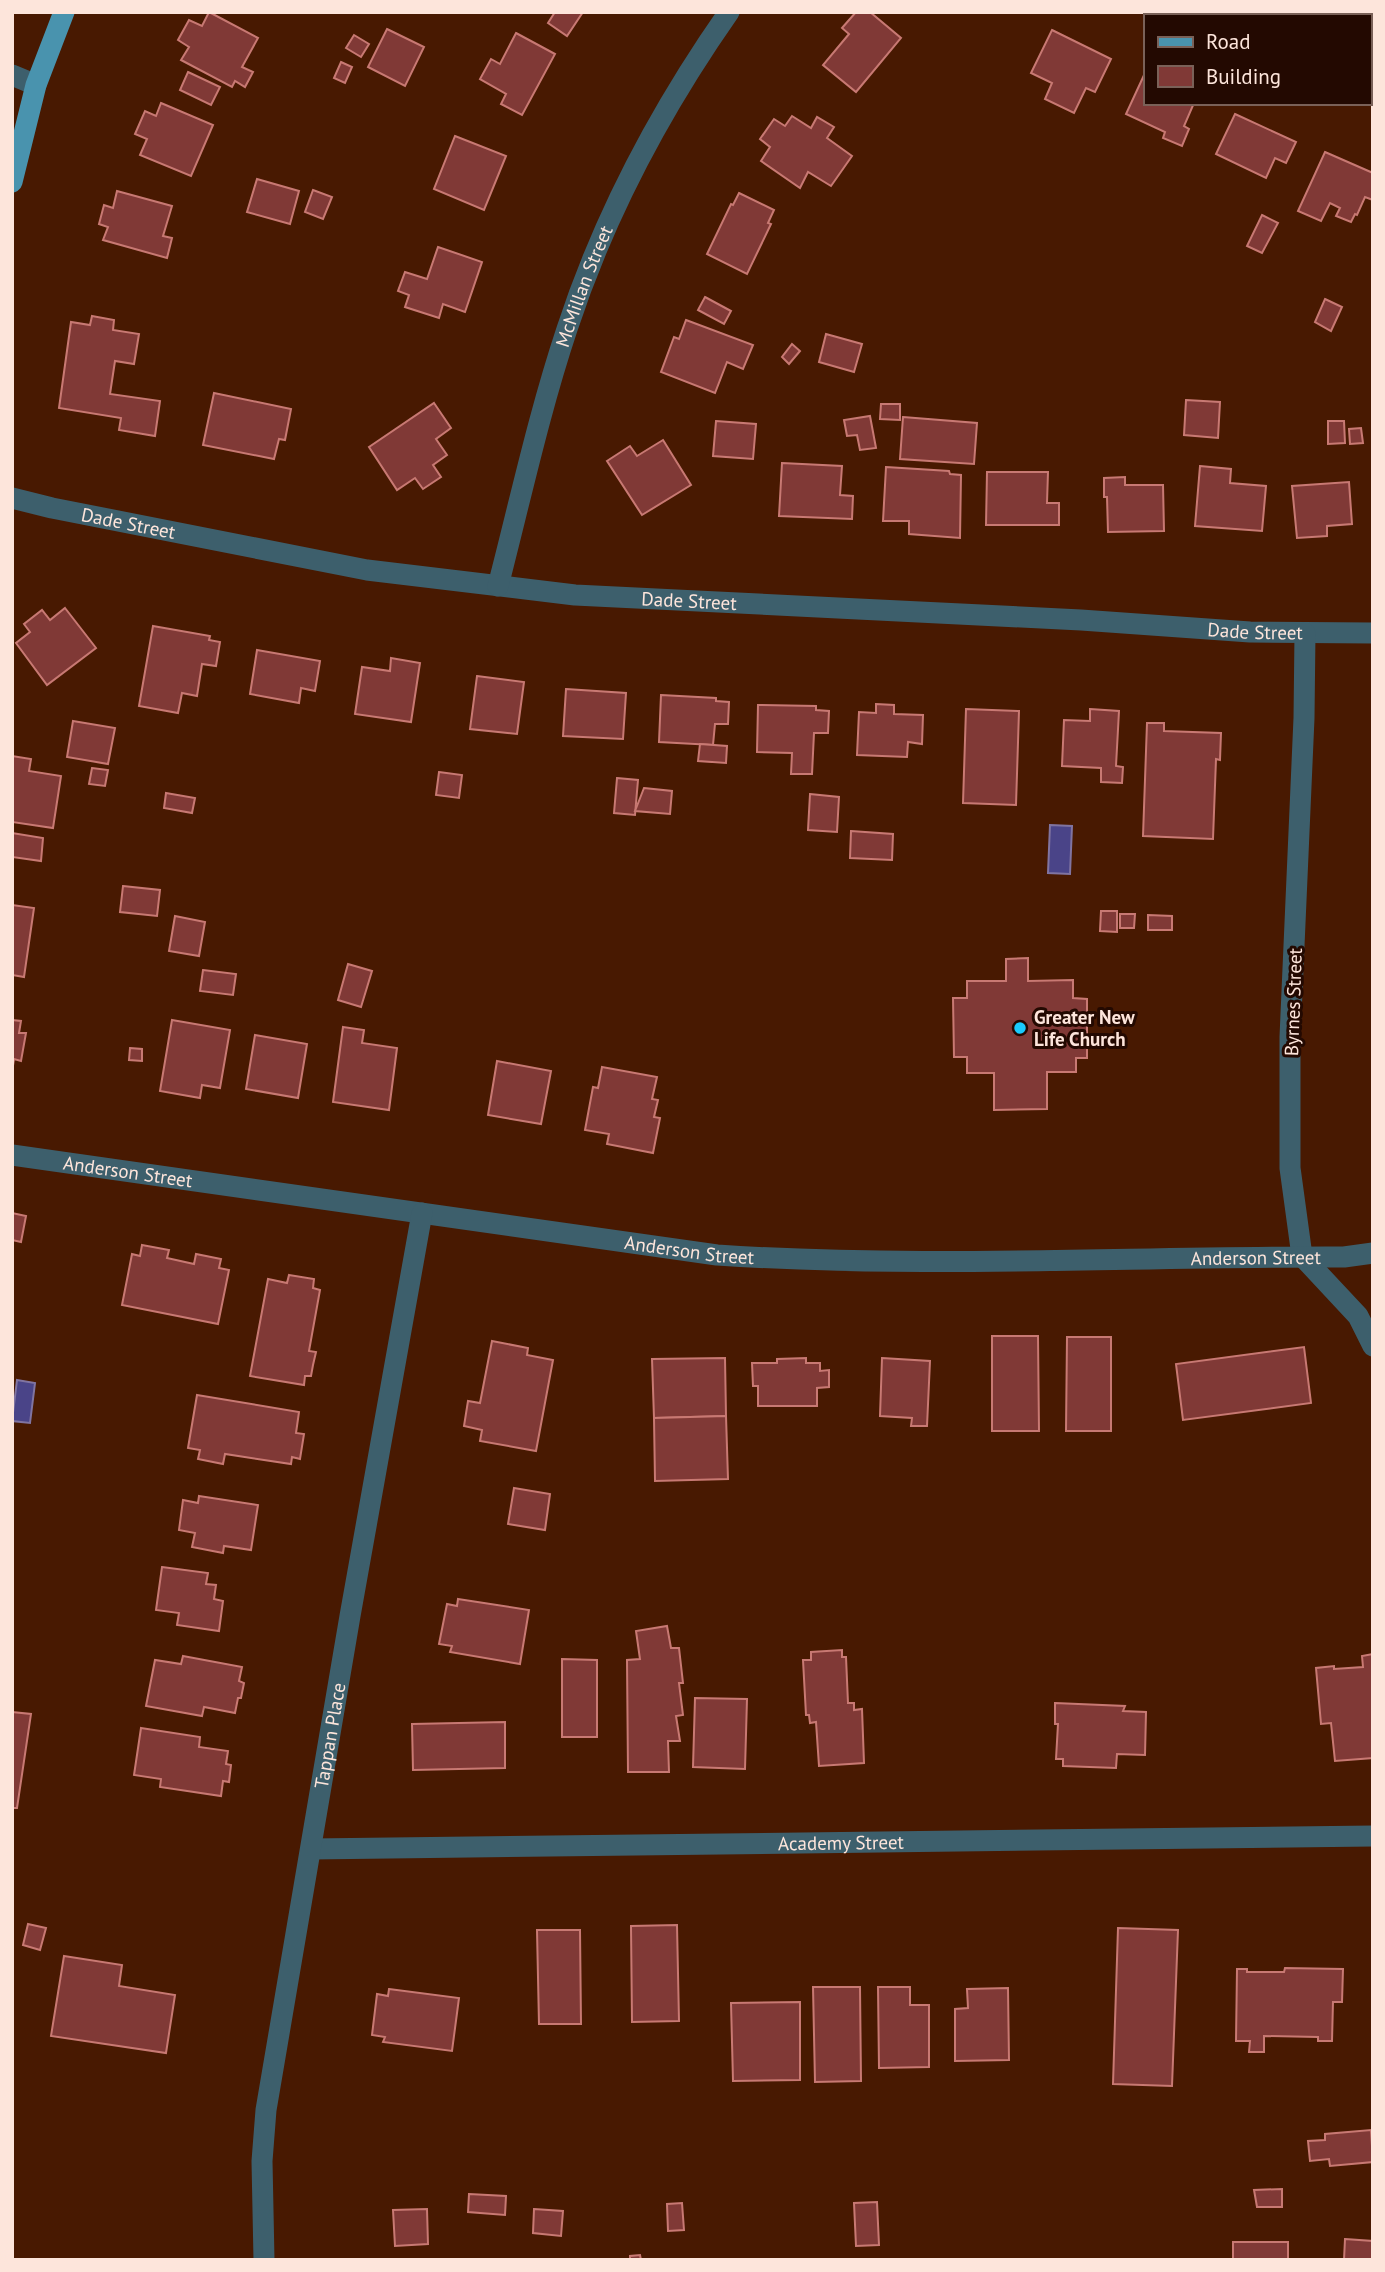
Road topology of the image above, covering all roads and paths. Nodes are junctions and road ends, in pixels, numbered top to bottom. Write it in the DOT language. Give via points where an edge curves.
graph roads {
  1 [pos="64,12"];
  2 [pos="729,12"];
  3 [pos="12,75"];
  4 [pos="36,85"];
  5 [pos="12,182"];
  6 [pos="12,498"];
  7 [pos="498,586"];
  8 [pos="1305,633"];
  9 [pos="1373,633"];
  10 [pos="12,1155"];
  11 [pos="422,1213"];
  12 [pos="1373,1253"];
  13 [pos="1302,1256"];
  14 [pos="1373,1346"];
  15 [pos="1373,1836"];
  16 [pos="311,1849"];
  17 [pos="264,2260"];
  1 -- 4 [label="main road"];
  2 -- 7 [label="street, McMillan Street" via="645,148 588,271 547,398"];
  3 -- 4 [label="street"];
  4 -- 5 [label="main road"];
  6 -- 7 [label="street, Dade Street" via="367,570"];
  7 -- 8 [label="street, Dade Street" via="638,598"];
  8 -- 9 [label="street, Dade Street"];
  8 -- 13 [label="street, Byrnes Street" via="1290,1037 1290,1168"];
  10 -- 11 [label="street, Anderson Street"];
  11 -- 13 [label="street, Anderson Street" via="717,1255 788,1259 884,1262"];
  11 -- 16 [label="street, Tappan Place"];
  12 -- 13 [label="street, Anderson Street"];
  13 -- 14 [label="street" via="1358,1316"];
  15 -- 16 [label="street, Academy Street"];
  16 -- 17 [label="street, Tappan Place" via="266,2110"];
}
